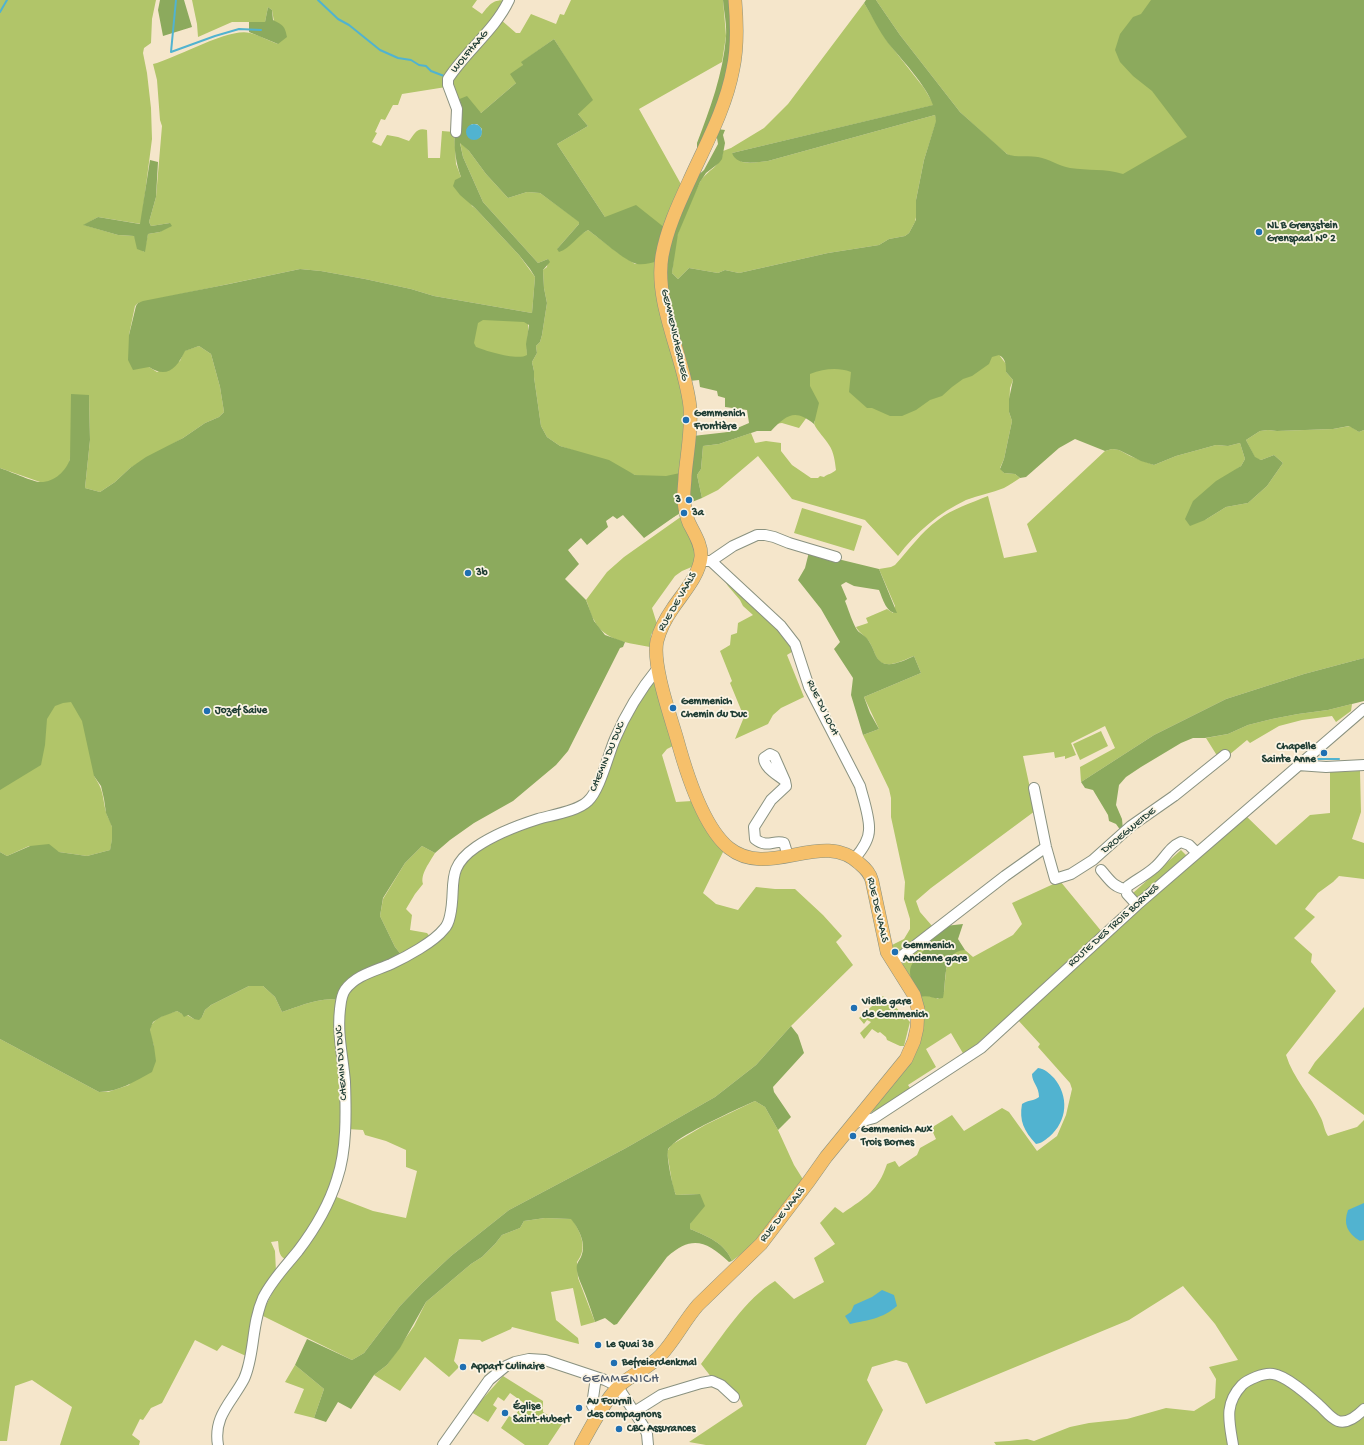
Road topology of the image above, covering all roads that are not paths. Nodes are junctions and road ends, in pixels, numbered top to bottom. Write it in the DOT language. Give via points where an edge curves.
graph roads {
  1 [pos="509,0"];
  2 [pos="735,0"];
  3 [pos="456,132"];
  4 [pos="684,499"];
  5 [pos="836,557"];
  6 [pos="706,560"];
  7 [pos="658,668"];
  8 [pos="1364,709"];
  9 [pos="1225,755"];
  10 [pos="1298,765"];
  11 [pos="1364,766"];
  12 [pos="785,782"];
  13 [pos="1034,788"];
  14 [pos="1046,847"];
  15 [pos="1197,853"];
  16 [pos="788,856"];
  17 [pos="855,858"];
  18 [pos="1101,870"];
  19 [pos="1126,889"];
  20 [pos="1137,905"];
  21 [pos="892,961"];
  22 [pos="852,1124"];
  23 [pos="596,1377"];
  24 [pos="618,1387"];
  25 [pos="734,1397"];
  26 [pos="1364,1409"];
  27 [pos="634,1412"];
  28 [pos="598,1416"];
  29 [pos="650,1444"];
  30 [pos="218,1445"];
  31 [pos="443,1445"];
  32 [pos="581,1445"];
  33 [pos="1233,1445"];
  1 -- 3 [label="street, WOLFHAAG" via="500,15 448,78 457,109"];
  2 -- 4 [label="main road, GEMMENICHERWEG" via="737,41 726,98 675,212 662,258 667,313 686,385 690,411"];
  4 -- 6 [label="main road, RUE DE VAALS" via="687,517"];
  5 -- 6 [label="street" via="757,534"];
  6 -- 7 [label="main road, RUE DE VAALS" via="670,612 660,632 656,648"];
  6 -- 17 [label="street, RUE DU LOCH" via="781,626 795,644 809,687 860,786 865,802 870,831"];
  7 -- 16 [label="main road, RUE DE VAALS" via="689,778 714,832 728,847 745,856 764,860"];
  7 -- 30 [label="street, CHEMIN DU DUC" via="631,705 600,780 588,802 516,826 474,848 459,862 453,875 450,913 446,928 407,956 356,980 342,994 338,1029 345,1095 343,1149 338,1178 314,1227 277,1275 264,1298 254,1326 247,1371 218,1422"];
  8 -- 10 [label="street, ROUTE DES TROIS BORNES"];
  9 -- 14 [label="street, DROEGWEIDE" via="1131,826 1084,867 1055,880"];
  10 -- 11 [label="street"];
  10 -- 15 [label="street, ROUTE DES TROIS BORNES"];
  12 -- 16 [label="street" via="785,788 770,800 754,827 756,839 767,844 784,843"];
  13 -- 14 [label="street, DROEGWEIDE"];
  14 -- 21 [label="street"];
  15 -- 19 [label="street" via="1189,845 1181,842 1176,844 1164,860"];
  15 -- 20 [label="street, ROUTE DES TROIS BORNES"];
  16 -- 17 [label="main road, RUE DE VAALS" via="830,850"];
  17 -- 21 [label="main road, RUE DE VAALS" via="870,876 885,945"];
  18 -- 19 [label="street" via="1114,885"];
  19 -- 20 [label="street" via="1127,894"];
  20 -- 22 [label="street, ROUTE DES TROIS BORNES" via="981,1048 874,1118"];
  21 -- 22 [label="main road, RUE DE VAALS" via="917,1002 918,1017 914,1041 906,1059"];
  22 -- 24 [label="main road, RUE DE VAALS" via="761,1244 691,1313 662,1354"];
  23 -- 24 [label="street"];
  23 -- 28 [label="street" via="592,1406"];
  23 -- 31 [label="street" via="546,1360 529,1359 506,1366 489,1380"];
  24 -- 27 [label="street"];
  24 -- 28 [label="main road, RUE DE VAALS"];
  25 -- 27 [label="street" via="720,1385 701,1382 661,1395"];
  26 -- 33 [label="street" via="1350,1420 1338,1421 1294,1384 1280,1376 1261,1375 1244,1382 1232,1400 1229,1421"];
  27 -- 29 [label="street"];
  28 -- 32 [label="main road, RUE DE VAALS"];
}
